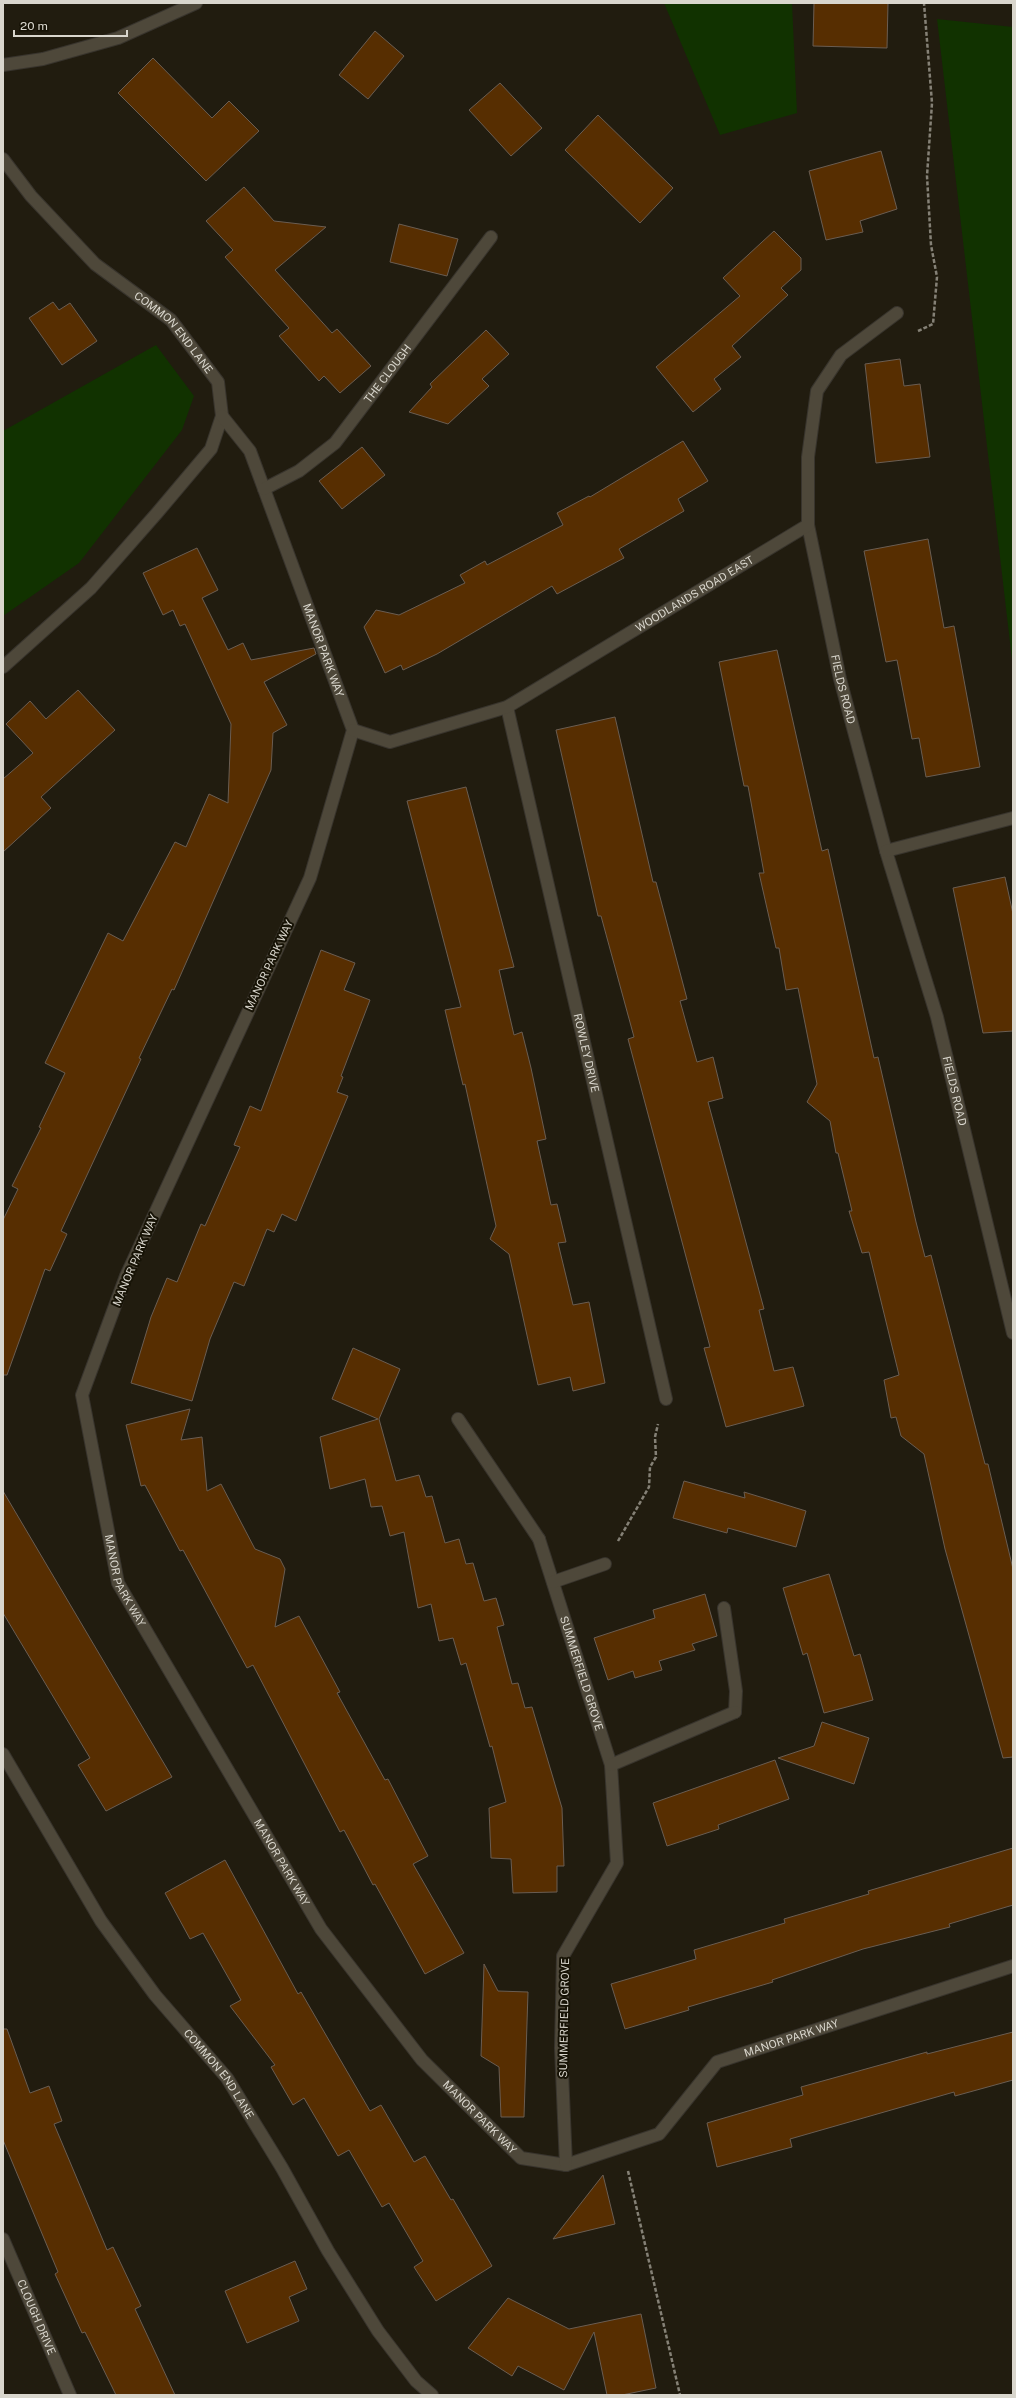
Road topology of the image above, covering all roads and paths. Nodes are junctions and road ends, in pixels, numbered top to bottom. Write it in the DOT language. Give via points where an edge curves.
graph roads {
  1 [pos="196,3"];
  2 [pos="924,3"];
  3 [pos="3,65"];
  4 [pos="3,159"];
  5 [pos="491,237"];
  6 [pos="894,315"];
  7 [pos="222,416"];
  8 [pos="264,490"];
  9 [pos="808,524"];
  10 [pos="3,667"];
  11 [pos="507,707"];
  12 [pos="354,730"];
  13 [pos="1013,818"];
  14 [pos="886,851"];
  15 [pos="1013,1333"];
  16 [pos="666,1398"];
  17 [pos="458,1418"];
  18 [pos="605,1564"];
  19 [pos="552,1582"];
  20 [pos="724,1608"];
  21 [pos="3,1754"];
  22 [pos="611,1765"];
  23 [pos="1013,1966"];
  24 [pos="622,2146"];
  25 [pos="566,2165"];
  26 [pos="3,2239"];
  27 [pos="70,2395"];
  28 [pos="432,2395"];
  29 [pos="680,2395"];
  1 -- 3 [label="street" via="118,38 43,59"];
  2 -- 6 [label="path" via="932,103 927,176 931,245 937,277 933,324 916,331 903,330"];
  4 -- 7 [label="street, COMMON END LANE" via="31,196 95,264 171,320 218,382"];
  5 -- 8 [label="street, THE CLOUGH" via="335,443 299,471"];
  6 -- 9 [label="street" via="841,356 817,391 808,457"];
  7 -- 8 [label="street, MANOR PARK WAY" via="250,451"];
  7 -- 10 [label="street, COMMON END LANE" via="211,449 146,525 91,588"];
  8 -- 12 [label="street, MANOR PARK WAY"];
  9 -- 11 [label="street, WOODLANDS ROAD EAST"];
  9 -- 14 [label="street, FIELDS ROAD" via="840,678"];
  11 -- 12 [label="street, WOODLANDS ROAD EAST" via="390,742"];
  11 -- 16 [label="street, ROWLEY DRIVE"];
  12 -- 25 [label="street, MANOR PARK WAY" via="310,878 126,1276 82,1395 118,1583 321,1929 422,2060 521,2158"];
  13 -- 14 [label="street"];
  14 -- 15 [label="street, FIELDS ROAD" via="937,1017"];
  16 -- 18 [label="path" via="655,1437 656,1457 650,1467 648,1487"];
  17 -- 19 [label="street, SUMMERFIELD GROVE" via="539,1539"];
  18 -- 19 [label="street"];
  19 -- 22 [label="street, SUMMERFIELD GROVE"];
  20 -- 22 [label="street" via="736,1691 734,1712"];
  21 -- 28 [label="street, COMMON END LANE" via="101,1921 155,1994 227,2078 378,2331 416,2381"];
  22 -- 25 [label="street, SUMMERFIELD GROVE" via="616,1863 563,1956 561,2048"];
  23 -- 24 [label="street, MANOR PARK WAY" via="717,2062 659,2134"];
  24 -- 25 [label="street, MANOR PARK WAY"];
  24 -- 29 [label="path"];
  26 -- 27 [label="street, CLOUGH DRIVE"];
}
